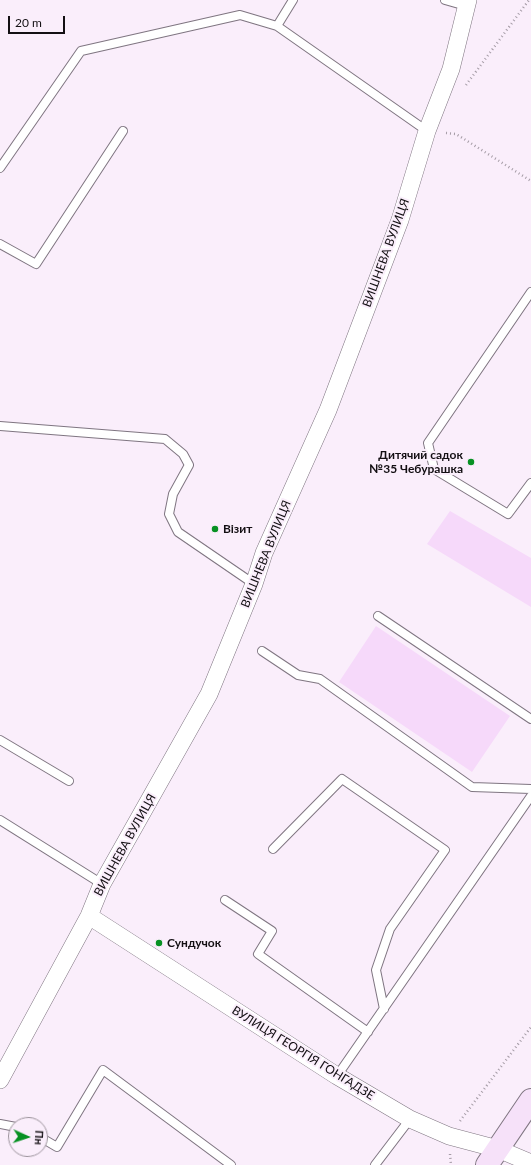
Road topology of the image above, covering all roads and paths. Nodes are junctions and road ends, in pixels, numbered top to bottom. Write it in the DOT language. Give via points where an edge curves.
graph roads {
  1 [pos="293,0"];
  2 [pos="445,0"];
  3 [pos="529,0"];
  4 [pos="467,3"];
  5 [pos="277,26"];
  6 [pos="464,86"];
  7 [pos="427,131"];
  8 [pos="123,132"];
  9 [pos="0,168"];
  10 [pos="531,181"];
  11 [pos="0,244"];
  12 [pos="531,292"];
  13 [pos="0,426"];
  14 [pos="531,483"];
  15 [pos="254,584"];
  16 [pos="378,616"];
  17 [pos="262,651"];
  18 [pos="531,719"];
  19 [pos="0,740"];
  20 [pos="69,781"];
  21 [pos="531,789"];
  22 [pos="531,796"];
  23 [pos="0,820"];
  24 [pos="274,849"];
  25 [pos="102,884"];
  26 [pos="225,900"];
  27 [pos="89,916"];
  28 [pos="384,1009"];
  29 [pos="531,1027"];
  30 [pos="368,1032"];
  31 [pos="337,1076"];
  32 [pos="0,1080"];
  33 [pos="531,1100"];
  34 [pos="410,1119"];
  35 [pos="449,1136"];
  36 [pos="48,1142"];
  37 [pos="492,1157"];
  38 [pos="531,1163"];
  39 [pos="231,1165"];
  40 [pos="375,1165"];
  1 -- 5 [label="lane"];
  2 -- 4 [label="lane"];
  3 -- 6 [label="path"];
  4 -- 7 [label="street, ВИШНЕВА ВУЛИЦЯ" via="451,69"];
  5 -- 7 [label="lane"];
  5 -- 9 [label="lane" via="240,15 81,51"];
  7 -- 10 [label="path" via="456,134"];
  7 -- 15 [label="street, ВИШНЕВА ВУЛИЦЯ" via="400,220 331,403 264,552"];
  8 -- 11 [label="lane" via="36,264"];
  12 -- 14 [label="lane" via="428,443 434,469 508,514"];
  13 -- 15 [label="lane" via="165,439 183,454 189,465 173,494 168,514 178,532"];
  15 -- 25 [label="street, ВИШНЕВА ВУЛИЦЯ" via="209,694"];
  16 -- 18 [label="lane"];
  17 -- 21 [label="lane" via="298,675 320,679 472,786"];
  19 -- 20 [label="lane"];
  22 -- 28 [label="lane"];
  23 -- 25 [label="lane"];
  24 -- 28 [label="lane" via="342,779 445,850 390,929 376,970"];
  25 -- 27 [label="street, ВИШНЕВА ВУЛИЦЯ"];
  26 -- 30 [label="lane" via="272,931 258,954"];
  27 -- 31 [label="street, ВУЛИЦЯ ГЕОРГІЯ ГОНГАДЗЕ"];
  27 -- 32 [label="street, ВИШНЕВА ВУЛИЦЯ"];
  28 -- 30 [label="lane"];
  29 -- 35 [label="path"];
  30 -- 31 [label="lane"];
  31 -- 34 [label="street, ВУЛИЦЯ ГЕОРГІЯ ГОНГАДЗЕ"];
  33 -- 37 [label="main road"];
  34 -- 35 [label="street, ВУЛИЦЯ ГЕОРГІЯ ГОНГАДЗЕ"];
  34 -- 40 [label="lane"];
  35 -- 37 [label="street, ВУЛИЦЯ ГЕОРГІЯ ГОНГАДЗЕ"];
  36 -- 39 [label="lane" via="57,1147 103,1070"];
  37 -- 38 [label="street, ВУЛИЦЯ ГЕОРГІЯ ГОНГАДЗЕ"];
}
